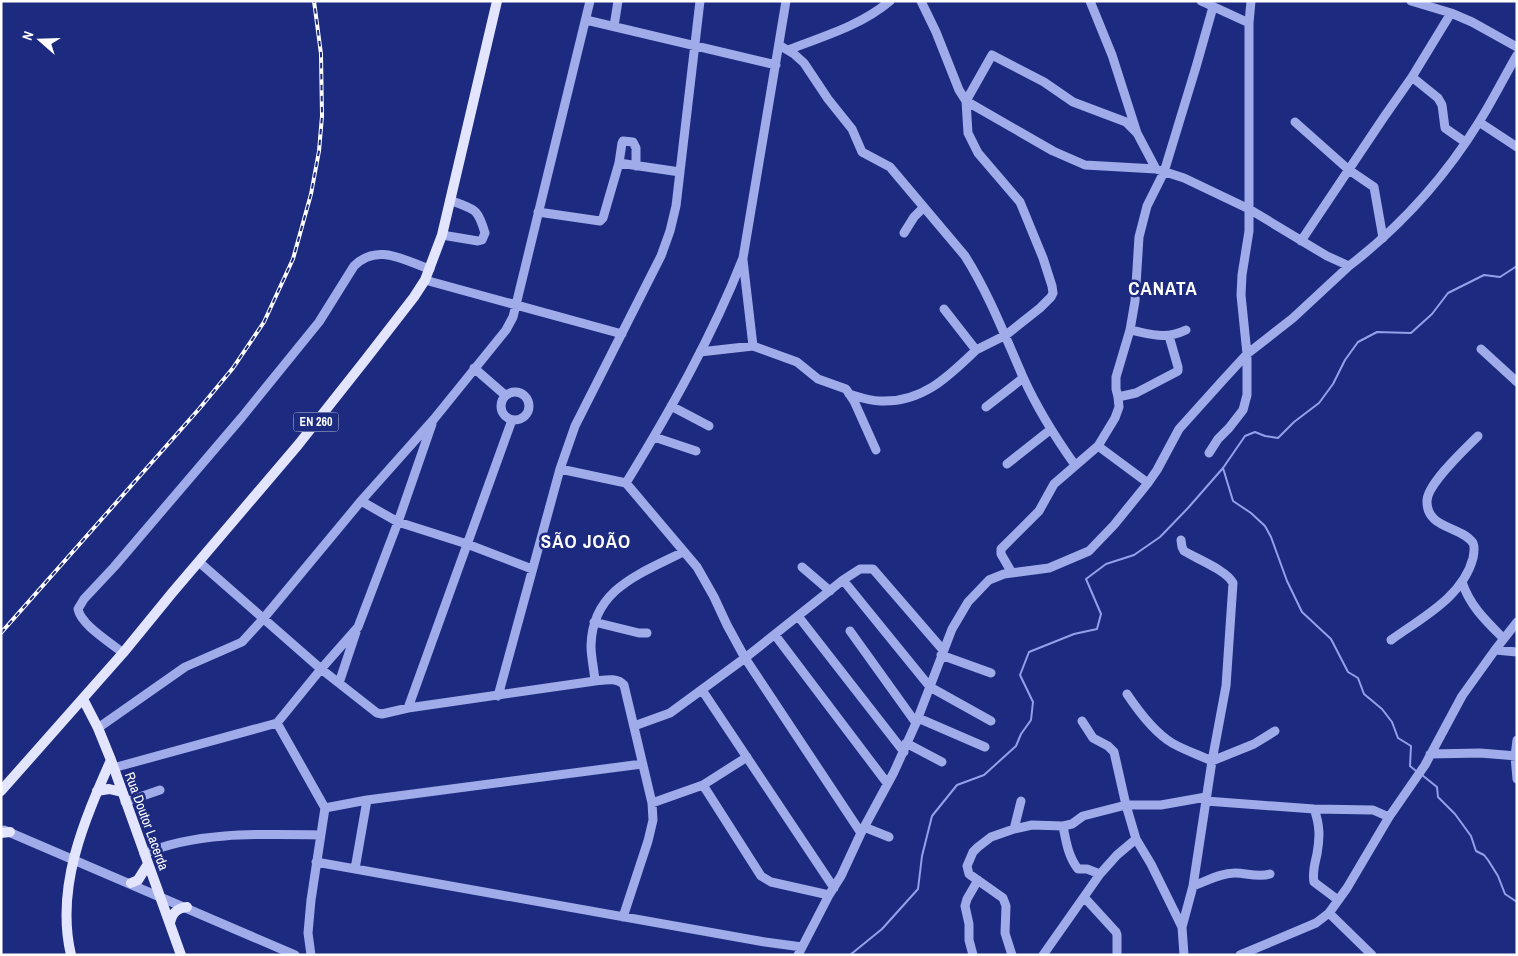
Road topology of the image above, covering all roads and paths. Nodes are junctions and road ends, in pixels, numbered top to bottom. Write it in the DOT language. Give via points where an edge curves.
graph roads {
  1 [pos="497,1"];
  2 [pos="590,1"];
  3 [pos="618,1"];
  4 [pos="700,1"];
  5 [pos="786,1"];
  6 [pos="890,1"];
  7 [pos="921,1"];
  8 [pos="1090,1"];
  9 [pos="1201,1"];
  10 [pos="1251,1"];
  11 [pos="1411,1"];
  12 [pos="1212,7"];
  13 [pos="1451,13"];
  14 [pos="586,20"];
  15 [pos="1249,23"];
  16 [pos="614,26"];
  17 [pos="779,45"];
  18 [pos="694,46"];
  19 [pos="1517,47"];
  20 [pos="788,50"];
  21 [pos="1517,55"];
  22 [pos="776,65"];
  23 [pos="1412,78"];
  24 [pos="966,102"];
  25 [pos="1295,122"];
  26 [pos="1479,122"];
  27 [pos="1137,133"];
  28 [pos="1465,142"];
  29 [pos="1517,147"];
  30 [pos="619,163"];
  31 [pos="636,166"];
  32 [pos="1160,170"];
  33 [pos="1349,170"];
  34 [pos="680,172"];
  35 [pos="450,200"];
  36 [pos="924,208"];
  37 [pos="1249,209"];
  38 [pos="538,212"];
  39 [pos="904,233"];
  40 [pos="442,235"];
  41 [pos="1383,238"];
  42 [pos="1301,241"];
  43 [pos="743,258"];
  44 [pos="1349,266"];
  45 [pos="430,269"];
  46 [pos="425,280"];
  47 [pos="516,305"];
  48 [pos="944,309"];
  49 [pos="1130,330"];
  50 [pos="1186,330"];
  51 [pos="622,334"];
  52 [pos="1006,335"];
  53 [pos="1169,336"];
  54 [pos="752,346"];
  55 [pos="1481,349"];
  56 [pos="976,350"];
  57 [pos="700,352"];
  58 [pos="1247,354"];
  59 [pos="474,368"];
  60 [pos="1023,378"];
  61 [pos="1517,382"];
  62 [pos="850,394"];
  63 [pos="505,395"];
  64 [pos="1118,397"];
  65 [pos="671,406"];
  66 [pos="986,407"];
  67 [pos="434,419"];
  68 [pos="512,420"];
  69 [pos="708,426"];
  70 [pos="1050,430"];
  71 [pos="1478,436"];
  72 [pos="654,438"];
  73 [pos="1098,446"];
  74 [pos="876,450"];
  75 [pos="696,451"];
  76 [pos="1209,453"];
  77 [pos="1006,464"];
  78 [pos="1075,465"];
  79 [pos="560,469"];
  80 [pos="626,483"];
  81 [pos="1148,483"];
  82 [pos="360,501"];
  83 [pos="398,522"];
  84 [pos="1181,540"];
  85 [pos="466,544"];
  86 [pos="683,552"];
  87 [pos="200,562"];
  88 [pos="802,567"];
  89 [pos="532,569"];
  90 [pos="1012,574"];
  91 [pos="843,580"];
  92 [pos="1462,582"];
  93 [pos="830,591"];
  94 [pos="798,616"];
  95 [pos="263,619"];
  96 [pos="594,622"];
  97 [pos="1517,622"];
  98 [pos="358,628"];
  99 [pos="850,631"];
  100 [pos="646,633"];
  101 [pos="774,635"];
  102 [pos="1503,638"];
  103 [pos="1391,640"];
  104 [pos="1495,650"];
  105 [pos="1517,652"];
  106 [pos="124,653"];
  107 [pos="942,653"];
  108 [pos="745,658"];
  109 [pos="321,670"];
  110 [pos="991,673"];
  111 [pos="595,681"];
  112 [pos="338,683"];
  113 [pos="930,687"];
  114 [pos="702,690"];
  115 [pos="1127,694"];
  116 [pos="498,696"];
  117 [pos="82,700"];
  118 [pos="408,708"];
  119 [pos="917,721"];
  120 [pos="992,721"];
  121 [pos="1082,721"];
  122 [pos="278,723"];
  123 [pos="634,726"];
  124 [pos="98,728"];
  125 [pos="1275,731"];
  126 [pos="1517,740"];
  127 [pos="985,747"];
  128 [pos="905,748"];
  129 [pos="1430,754"];
  130 [pos="1516,756"];
  131 [pos="747,757"];
  132 [pos="1212,761"];
  133 [pos="942,762"];
  134 [pos="112,764"];
  135 [pos="642,764"];
  136 [pos="12,778"];
  137 [pos="1517,779"];
  138 [pos="887,784"];
  139 [pos="703,785"];
  140 [pos="1,786"];
  141 [pos="160,790"];
  142 [pos="1,791"];
  143 [pos="97,791"];
  144 [pos="124,797"];
  145 [pos="368,800"];
  146 [pos="1206,800"];
  147 [pos="1020,801"];
  148 [pos="652,803"];
  149 [pos="1126,805"];
  150 [pos="325,808"];
  151 [pos="1314,809"];
  152 [pos="1389,817"];
  153 [pos="1063,826"];
  154 [pos="1014,829"];
  155 [pos="862,830"];
  156 [pos="4,832"];
  157 [pos="320,835"];
  158 [pos="889,837"];
  159 [pos="1136,839"];
  160 [pos="146,859"];
  161 [pos="73,860"];
  162 [pos="316,862"];
  163 [pos="355,869"];
  164 [pos="1100,874"];
  165 [pos="1270,874"];
  166 [pos="978,880"];
  167 [pos="130,884"];
  168 [pos="1193,886"];
  169 [pos="831,892"];
  170 [pos="160,896"];
  171 [pos="1084,897"];
  172 [pos="1338,900"];
  173 [pos="187,908"];
  174 [pos="1329,913"];
  175 [pos="623,917"];
  176 [pos="170,923"];
  177 [pos="1182,927"];
  178 [pos="800,951"];
  179 [pos="71,955"];
  180 [pos="182,955"];
  181 [pos="295,955"];
  182 [pos="311,955"];
  183 [pos="973,955"];
  184 [pos="1012,955"];
  185 [pos="1042,955"];
  186 [pos="1117,955"];
  187 [pos="1184,955"];
  188 [pos="1240,955"];
  189 [pos="1372,955"];
  1 -- 35 [label="main road, EN 260"];
  2 -- 14 [label="street"];
  3 -- 16 [label="street"];
  4 -- 18 [label="street"];
  5 -- 17 [label="street"];
  6 -- 20 [label="street" via="855,24"];
  7 -- 24 [label="street"];
  8 -- 27 [label="street" via="1112,55"];
  9 -- 12 [label="street"];
  10 -- 15 [label="street"];
  11 -- 13 [label="street"];
  12 -- 15 [label="street"];
  12 -- 32 [label="street" via="1196,67"];
  13 -- 19 [label="street"];
  13 -- 23 [label="street"];
  14 -- 16 [label="street"];
  14 -- 38 [label="street"];
  15 -- 37 [label="street"];
  16 -- 18 [label="street"];
  17 -- 20 [label="street"];
  17 -- 22 [label="street"];
  18 -- 22 [label="street"];
  18 -- 34 [label="street"];
  20 -- 36 [label="street" via="812,73 852,130 862,152 890,167"];
  21 -- 26 [label="street"];
  22 -- 43 [label="street"];
  23 -- 28 [label="street" via="1438,98 1445,128"];
  23 -- 33 [label="street"];
  24 -- 27 [label="street" via="992,55 1044,82 1073,102 1126,122"];
  24 -- 32 [label="street" via="1053,151 1085,165"];
  24 -- 52 [label="street" via="967,124 973,144 1020,202 1052,286 1051,297"];
  25 -- 33 [label="street"];
  26 -- 28 [label="street"];
  26 -- 29 [label="street"];
  27 -- 32 [label="street"];
  28 -- 41 [label="street" via="1415,206"];
  30 -- 31 [label="street"];
  30 -- 31 [label="street" via="622,142 633,142"];
  30 -- 38 [label="street" via="600,221"];
  31 -- 34 [label="street"];
  32 -- 37 [label="street"];
  32 -- 49 [label="street" via="1139,237"];
  33 -- 41 [label="street" via="1375,189"];
  33 -- 42 [label="street"];
  34 -- 51 [label="street" via="670,231"];
  35 -- 40 [label="main road, EN 260"];
  35 -- 40 [label="street" via="474,210 480,216 485,232 482,240 478,241"];
  36 -- 39 [label="street"];
  36 -- 52 [label="street" via="965,256"];
  37 -- 42 [label="street"];
  37 -- 58 [label="street" via="1241,295"];
  38 -- 47 [label="street"];
  40 -- 45 [label="main road, EN 260"];
  41 -- 44 [label="street"];
  42 -- 44 [label="street"];
  43 -- 54 [label="street"];
  43 -- 57 [label="street"];
  44 -- 58 [label="street" via="1293,318"];
  45 -- 46 [label="main road, EN 260"];
  45 -- 106 [label="street" via="381,253 360,260 307,337 84,599 78,609 79,616"];
  46 -- 47 [label="street"];
  46 -- 87 [label="main road, EN 260" via="304,437"];
  47 -- 51 [label="street"];
  47 -- 59 [label="street" via="506,330"];
  48 -- 56 [label="street"];
  49 -- 53 [label="street"];
  49 -- 64 [label="street" via="1116,377"];
  50 -- 53 [label="street"];
  51 -- 79 [label="street" via="576,426"];
  52 -- 56 [label="street"];
  52 -- 60 [label="street"];
  53 -- 64 [label="street" via="1178,371 1136,393"];
  54 -- 57 [label="street"];
  54 -- 62 [label="street" via="797,362 818,378 846,389"];
  55 -- 61 [label="street"];
  56 -- 62 [label="street" via="944,380 919,395 880,401"];
  57 -- 65 [label="street"];
  58 -- 76 [label="street" via="1246,402 1237,419"];
  58 -- 81 [label="street" via="1184,423"];
  59 -- 63 [label="street"];
  59 -- 67 [label="street"];
  60 -- 66 [label="street"];
  60 -- 70 [label="street"];
  62 -- 74 [label="street"];
  63 -- 68 [label="street" via="501,402 502,413"];
  63 -- 68 [label="street" via="518,392 528,399 525,415"];
  64 -- 73 [label="street" via="1114,418"];
  65 -- 69 [label="street"];
  65 -- 72 [label="street"];
  67 -- 82 [label="street"];
  67 -- 83 [label="street"];
  68 -- 85 [label="street"];
  70 -- 77 [label="street"];
  70 -- 78 [label="street"];
  71 -- 92 [label="street" via="1434,483 1427,502 1435,520 1472,542 1474,554"];
  72 -- 75 [label="street"];
  72 -- 80 [label="street"];
  73 -- 78 [label="street"];
  73 -- 81 [label="street"];
  78 -- 90 [label="street" via="1054,484 1032,519 1001,550"];
  79 -- 80 [label="street"];
  79 -- 89 [label="street"];
  80 -- 86 [label="street"];
  81 -- 90 [label="street" via="1089,551 1049,568"];
  82 -- 83 [label="street"];
  82 -- 95 [label="street"];
  83 -- 85 [label="street"];
  83 -- 98 [label="street"];
  84 -- 132 [label="street" via="1184,551 1214,567 1232,583 1226,686"];
  85 -- 89 [label="street"];
  85 -- 118 [label="street"];
  86 -- 96 [label="street" via="622,584 608,596"];
  86 -- 108 [label="street" via="697,567"];
  87 -- 95 [label="street"];
  87 -- 106 [label="main road, EN 260"];
  88 -- 93 [label="street"];
  89 -- 116 [label="street"];
  90 -- 107 [label="street" via="990,580 977,591 959,615"];
  91 -- 93 [label="street"];
  91 -- 107 [label="street" via="860,569 873,569"];
  91 -- 113 [label="street"];
  92 -- 102 [label="street" via="1482,618"];
  92 -- 103 [label="street" via="1433,611"];
  93 -- 94 [label="street"];
  94 -- 101 [label="street"];
  94 -- 128 [label="street"];
  95 -- 109 [label="street"];
  95 -- 124 [label="street" via="238,645 185,667"];
  96 -- 100 [label="street"];
  96 -- 111 [label="street"];
  97 -- 102 [label="street"];
  98 -- 109 [label="street"];
  98 -- 112 [label="street"];
  99 -- 119 [label="street"];
  101 -- 108 [label="street"];
  101 -- 138 [label="street"];
  102 -- 104 [label="street"];
  104 -- 105 [label="street"];
  104 -- 129 [label="street" via="1462,696"];
  106 -- 117 [label="main road, EN 260"];
  107 -- 110 [label="street"];
  107 -- 113 [label="street"];
  108 -- 114 [label="street"];
  108 -- 155 [label="street"];
  109 -- 112 [label="street"];
  109 -- 122 [label="street"];
  111 -- 116 [label="street"];
  111 -- 123 [label="street" via="614,680 624,685"];
  112 -- 118 [label="street" via="377,713"];
  113 -- 119 [label="street"];
  113 -- 120 [label="street"];
  114 -- 123 [label="street" via="670,713"];
  114 -- 131 [label="street"];
  115 -- 132 [label="street" via="1162,736"];
  116 -- 118 [label="street"];
  117 -- 124 [label="main road, Rua Doutor Lacerda"];
  117 -- 136 [label="main road, EN 260"];
  119 -- 127 [label="street"];
  119 -- 128 [label="street"];
  121 -- 149 [label="street" via="1093,738 1114,752"];
  122 -- 134 [label="street"];
  122 -- 150 [label="street"];
  123 -- 135 [label="street"];
  124 -- 134 [label="main road, Rua Doutor Lacerda"];
  125 -- 132 [label="street" via="1254,744"];
  126 -- 130 [label="street"];
  128 -- 133 [label="street"];
  128 -- 138 [label="street"];
  129 -- 130 [label="street"];
  129 -- 152 [label="street"];
  130 -- 137 [label="street"];
  131 -- 139 [label="street"];
  131 -- 169 [label="street"];
  132 -- 146 [label="street"];
  134 -- 143 [label="main road"];
  134 -- 144 [label="main road, Rua Doutor Lacerda"];
  135 -- 145 [label="street"];
  135 -- 148 [label="street"];
  136 -- 140 [label="main road, EN 260"];
  136 -- 142 [label="main road, EN 260"];
  138 -- 155 [label="street"];
  139 -- 148 [label="street"];
  139 -- 169 [label="street" via="761,876 771,882"];
  141 -- 144 [label="street"];
  143 -- 144 [label="main road" via="109,790"];
  143 -- 161 [label="main road"];
  144 -- 160 [label="main road, Rua Doutor Lacerda"];
  145 -- 150 [label="street"];
  145 -- 163 [label="street"];
  146 -- 149 [label="street"];
  146 -- 151 [label="street"];
  146 -- 168 [label="street"];
  147 -- 154 [label="street"];
  148 -- 175 [label="street" via="653,820 648,840"];
  149 -- 153 [label="street" via="1083,816"];
  149 -- 159 [label="street"];
  150 -- 157 [label="street"];
  151 -- 152 [label="street" via="1373,810"];
  151 -- 172 [label="street" via="1320,833 1312,875 1314,882"];
  152 -- 172 [label="street"];
  153 -- 154 [label="street" via="1032,825"];
  153 -- 164 [label="street" via="1071,860 1080,869"];
  154 -- 166 [label="street" via="991,837 973,852 967,871"];
  155 -- 158 [label="street"];
  155 -- 169 [label="street" via="842,876"];
  156 -- 161 [label="street"];
  157 -- 160 [label="street" via="203,838 160,847"];
  157 -- 162 [label="street"];
  159 -- 164 [label="street"];
  159 -- 177 [label="street"];
  160 -- 167 [label="main road" via="142,876"];
  160 -- 170 [label="main road, Rua Doutor Lacerda"];
  161 -- 167 [label="street"];
  161 -- 179 [label="main road" via="66,913"];
  162 -- 163 [label="street"];
  162 -- 182 [label="street" via="308,933"];
  163 -- 175 [label="street"];
  164 -- 171 [label="street"];
  165 -- 168 [label="street" via="1226,874"];
  166 -- 183 [label="street" via="965,906"];
  166 -- 184 [label="street" via="1006,902 1006,933"];
  167 -- 170 [label="street"];
  168 -- 177 [label="street"];
  169 -- 178 [label="street"];
  170 -- 173 [label="street"];
  170 -- 176 [label="main road, Rua Doutor Lacerda"];
  171 -- 185 [label="street"];
  171 -- 186 [label="street" via="1116,932"];
  172 -- 174 [label="street"];
  173 -- 176 [label="main road" via="174,912"];
  173 -- 181 [label="street"];
  174 -- 188 [label="street" via="1316,923"];
  174 -- 189 [label="street"];
  175 -- 178 [label="street"];
  176 -- 180 [label="main road, Rua Doutor Lacerda"];
  177 -- 187 [label="street"];
}
